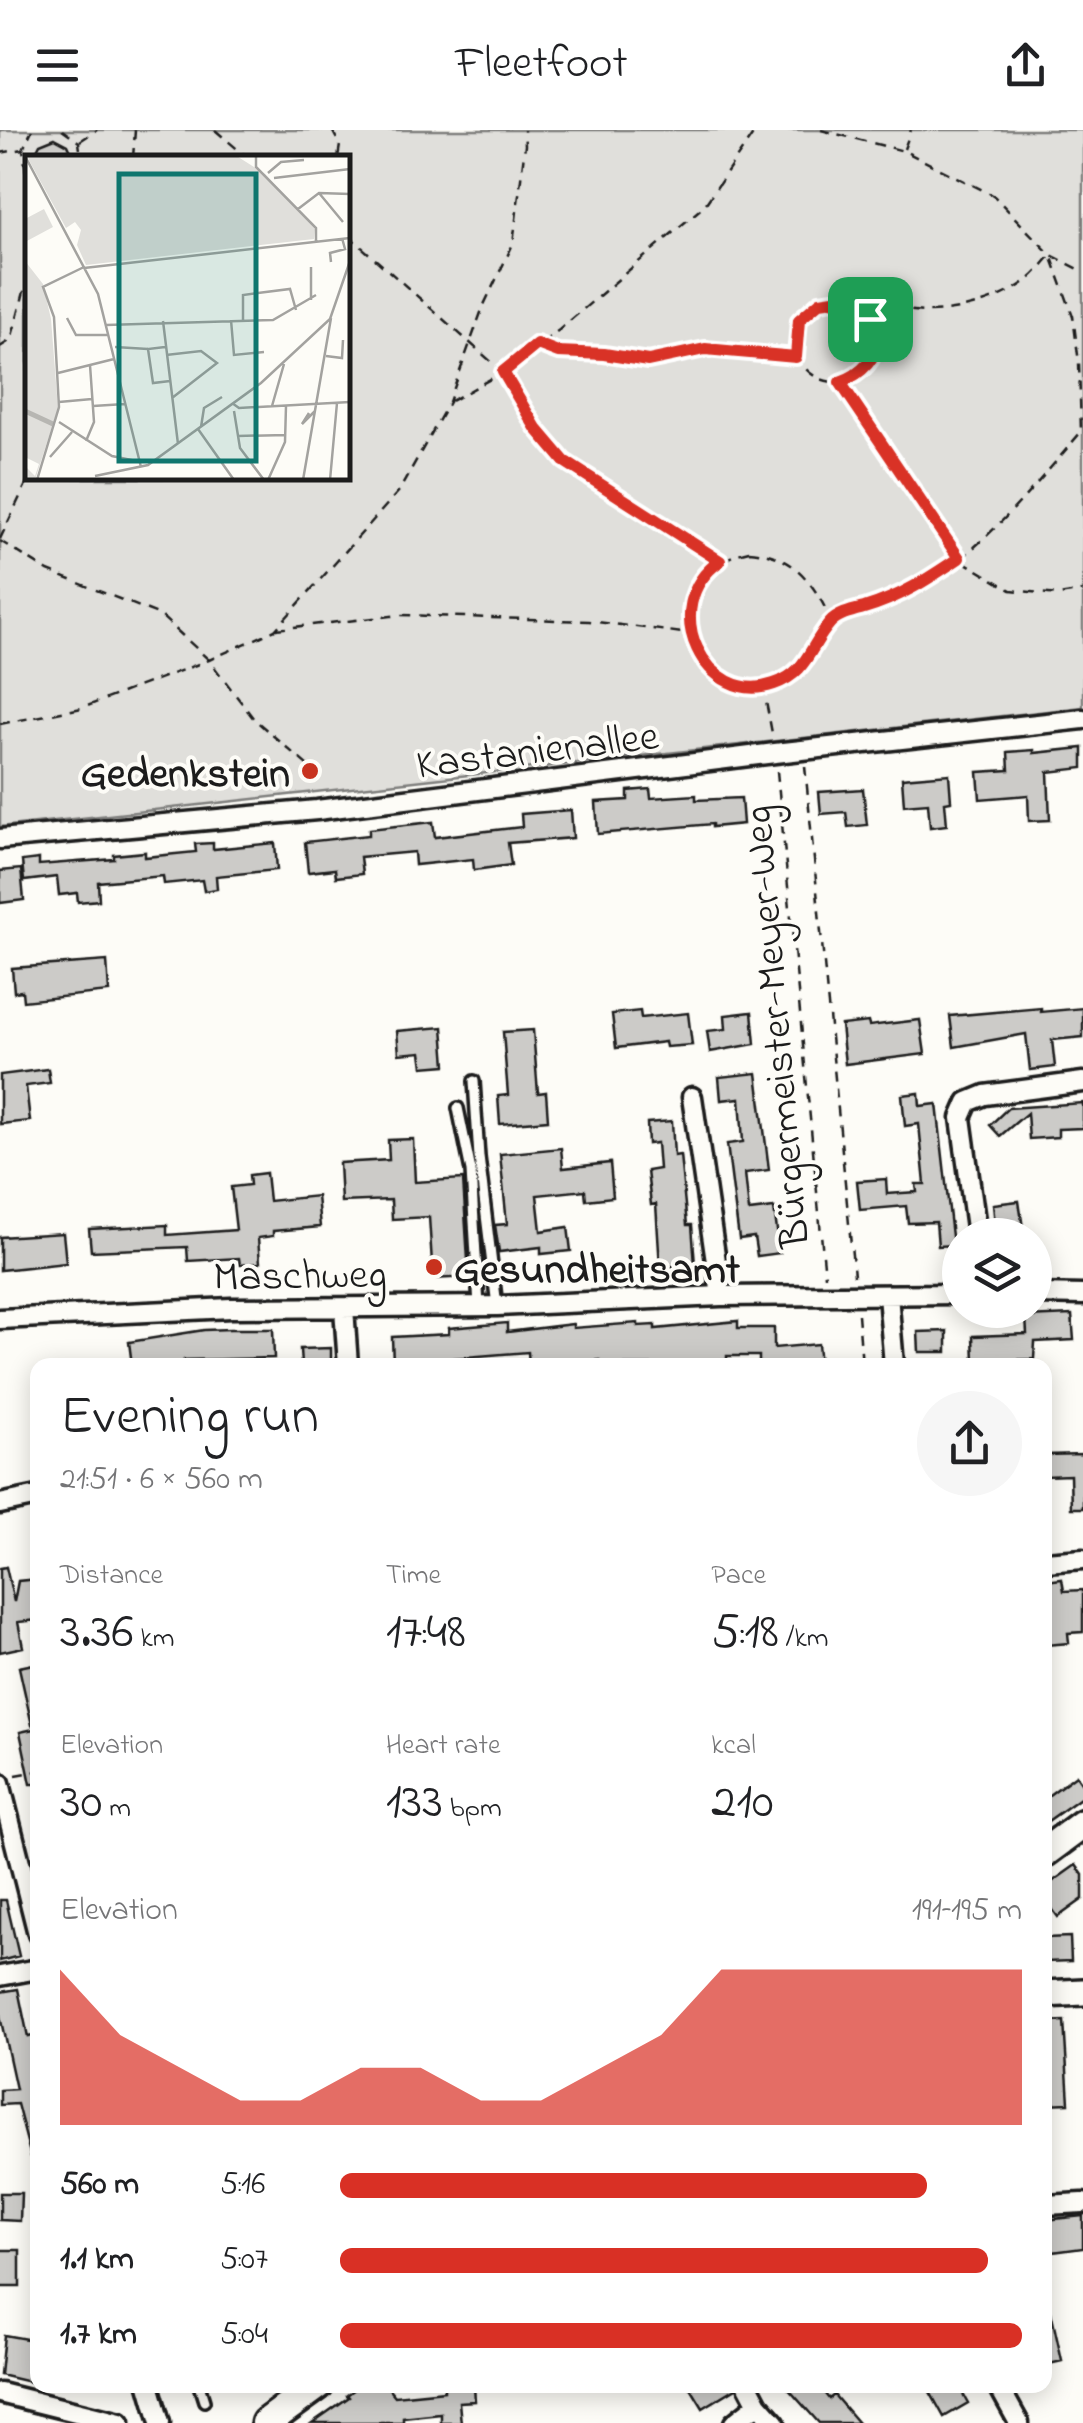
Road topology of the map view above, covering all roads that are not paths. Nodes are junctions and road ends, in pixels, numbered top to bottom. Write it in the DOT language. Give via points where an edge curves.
graph roads {
  1 [pos="1083,719"];
  2 [pos="0,840"];
  3 [pos="474,1081"];
  4 [pos="1083,1082"];
  5 [pos="692,1097"];
  6 [pos="458,1108"];
  7 [pos="975,1218"];
  8 [pos="942,1294"];
  9 [pos="1052,1294"];
  10 [pos="888,1295"];
  11 [pos="1083,1295"];
  12 [pos="721,1296"];
  13 [pos="488,1306"];
  14 [pos="344,1308"];
  15 [pos="0,1319"];
  16 [pos="348,1358"];
  17 [pos="893,1358"];
  18 [pos="30,1498"];
  19 [pos="0,1504"];
  20 [pos="1083,1559"];
  21 [pos="1052,1561"];
  22 [pos="0,1781"];
  23 [pos="1083,1824"];
  24 [pos="1052,1847"];
  25 [pos="30,1902"];
  26 [pos="30,1970"];
  27 [pos="0,1976"];
  28 [pos="1083,1992"];
  29 [pos="1052,1994"];
  30 [pos="1083,2203"];
  31 [pos="1052,2205"];
  32 [pos="0,2393"];
  33 [pos="151,2393"];
  34 [pos="201,2393"];
  35 [pos="307,2393"];
  36 [pos="752,2393"];
  37 [pos="1002,2393"];
  38 [pos="204,2401"];
  39 [pos="758,2404"];
  40 [pos="158,2422"];
  41 [pos="120,2423"];
  42 [pos="266,2423"];
  43 [pos="734,2423"];
  44 [pos="776,2423"];
  45 [pos="1019,2423"];
  1 -- 2 [label="street, Kastanienallee" via="317,810"];
  3 -- 13 [label="lane"];
  4 -- 7 [label="street" via="968,1102 961,1118"];
  5 -- 12 [label="street"];
  6 -- 13 [label="lane"];
  8 -- 10 [label="street, Maschweg"];
  9 -- 11 [label="street"];
  10 -- 12 [label="street, Maschweg"];
  10 -- 17 [label="street"];
  12 -- 13 [label="street, Maschweg"];
  13 -- 14 [label="street, Maschweg"];
  14 -- 15 [label="street, Maschweg"];
  14 -- 16 [label="street"];
  18 -- 19 [label="street"];
  20 -- 21 [label="street"];
  22 -- 25 [label="street"];
  23 -- 24 [label="main road"];
  26 -- 27 [label="street"];
  28 -- 29 [label="street"];
  30 -- 31 [label="street"];
  32 -- 41 [label="street"];
  33 -- 40 [label="street"];
  34 -- 38 [label="lane"];
  35 -- 42 [label="main road"];
  36 -- 39 [label="street"];
  37 -- 45 [label="street"];
  39 -- 43 [label="street"];
  39 -- 44 [label="street"];
}
